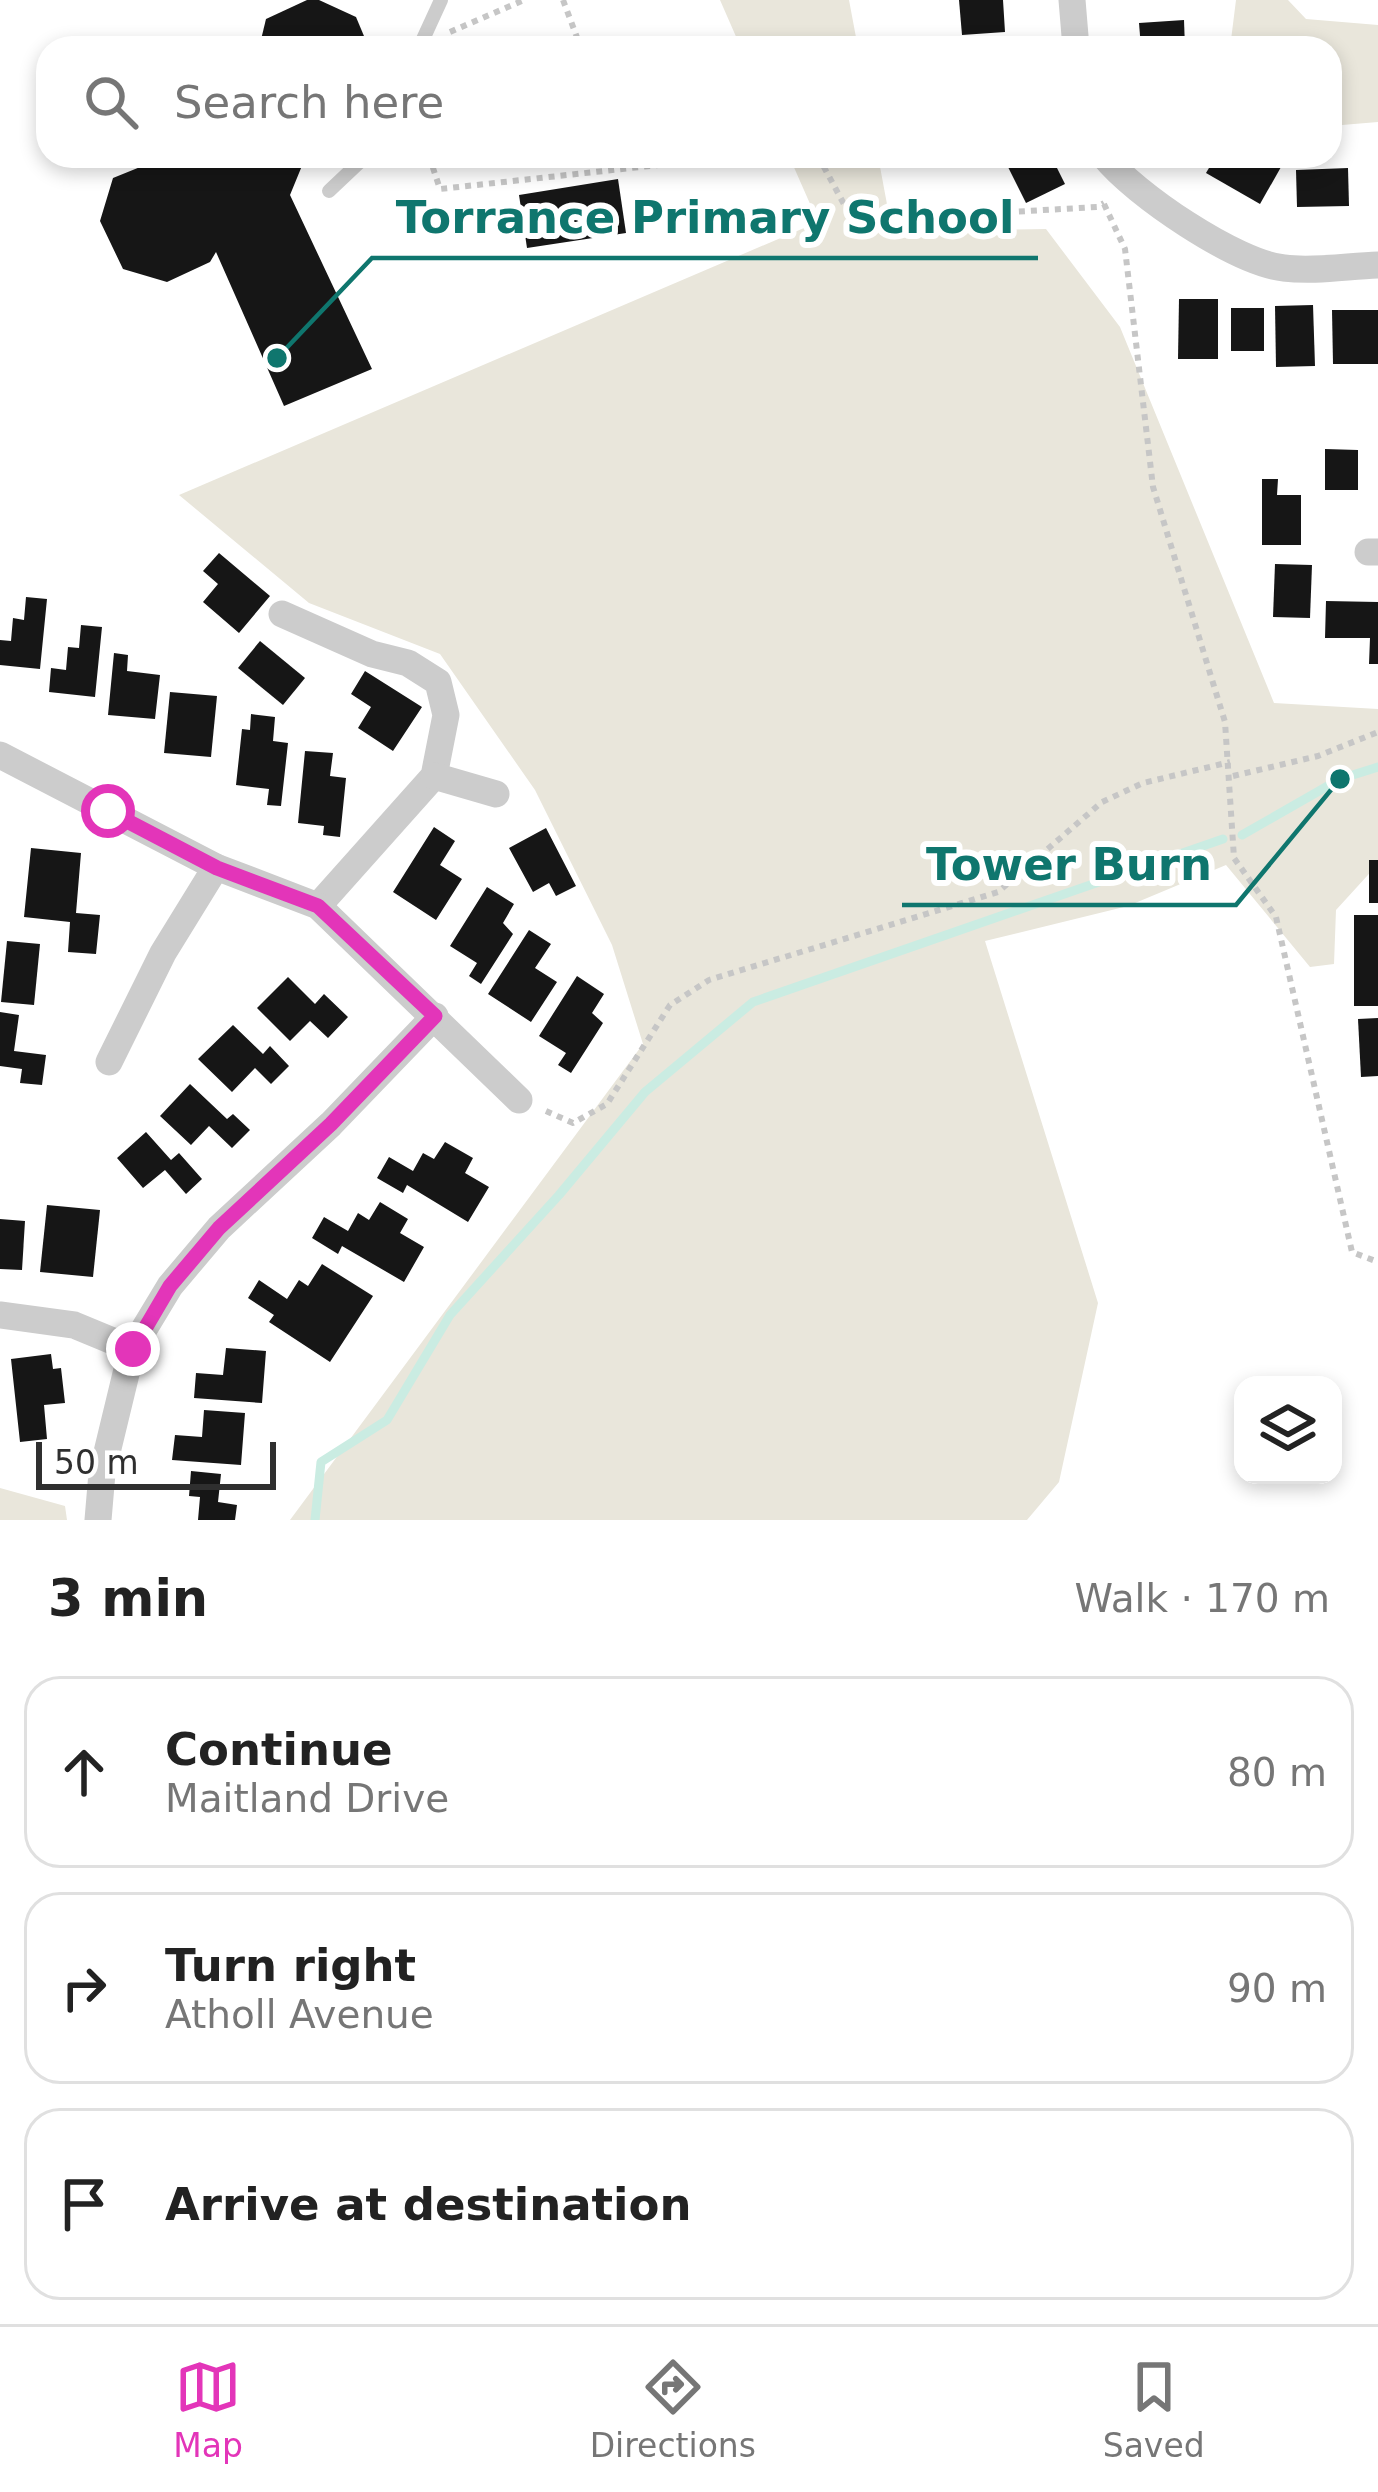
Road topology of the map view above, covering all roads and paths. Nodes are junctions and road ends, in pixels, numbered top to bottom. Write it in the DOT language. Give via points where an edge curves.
graph roads {
  1 [pos="441,0"];
  2 [pos="524,0"];
  3 [pos="563,0"];
  4 [pos="1072,0"];
  5 [pos="425,36"];
  6 [pos="443,36"];
  7 [pos="576,36"];
  8 [pos="1075,36"];
  9 [pos="353,168"];
  10 [pos="433,168"];
  11 [pos="625,168"];
  12 [pos="824,168"];
  13 [pos="1116,168"];
  14 [pos="1132,185"];
  15 [pos="329,191"];
  16 [pos="1104,204"];
  17 [pos="1378,266"];
  18 [pos="282,614"];
  19 [pos="1378,732"];
  20 [pos="0,755"];
  21 [pos="1229,762"];
  22 [pos="434,776"];
  23 [pos="1231,777"];
  24 [pos="496,794"];
  25 [pos="217,868"];
  26 [pos="318,906"];
  27 [pos="435,1016"];
  28 [pos="109,1062"];
  29 [pos="519,1100"];
  30 [pos="1378,1262"];
  31 [pos="0,1315"];
  32 [pos="133,1349"];
  33 [pos="98,1520"];
  1 -- 5 [label="lane"];
  2 -- 6 [label="path"];
  3 -- 7 [label="path"];
  4 -- 8 [label="street"];
  9 -- 15 [label="lane"];
  10 -- 11 [label="path" via="440,189"];
  12 -- 16 [label="path" via="853,221"];
  13 -- 14 [label="street"];
  14 -- 16 [label="path"];
  14 -- 17 [label="street" via="1228,249 1282,268"];
  16 -- 21 [label="path" via="1125,249 1154,487 1225,722"];
  18 -- 22 [label="street" via="438,682 446,716"];
  19 -- 23 [label="path"];
  20 -- 25 [label="street"];
  21 -- 23 [label="path"];
  21 -- 29 [label="path" via="1102,802 998,892 710,980 670,1004 607,1104 573,1123"];
  22 -- 24 [label="street"];
  22 -- 26 [label="street"];
  23 -- 30 [label="path" via="1234,859 1276,917 1352,1252"];
  25 -- 26 [label="street"];
  25 -- 28 [label="street"];
  26 -- 27 [label="street"];
  27 -- 29 [label="street"];
  27 -- 32 [label="street" via="219,1228 170,1286"];
  31 -- 32 [label="street" via="74,1324"];
  32 -- 33 [label="street"];
}
